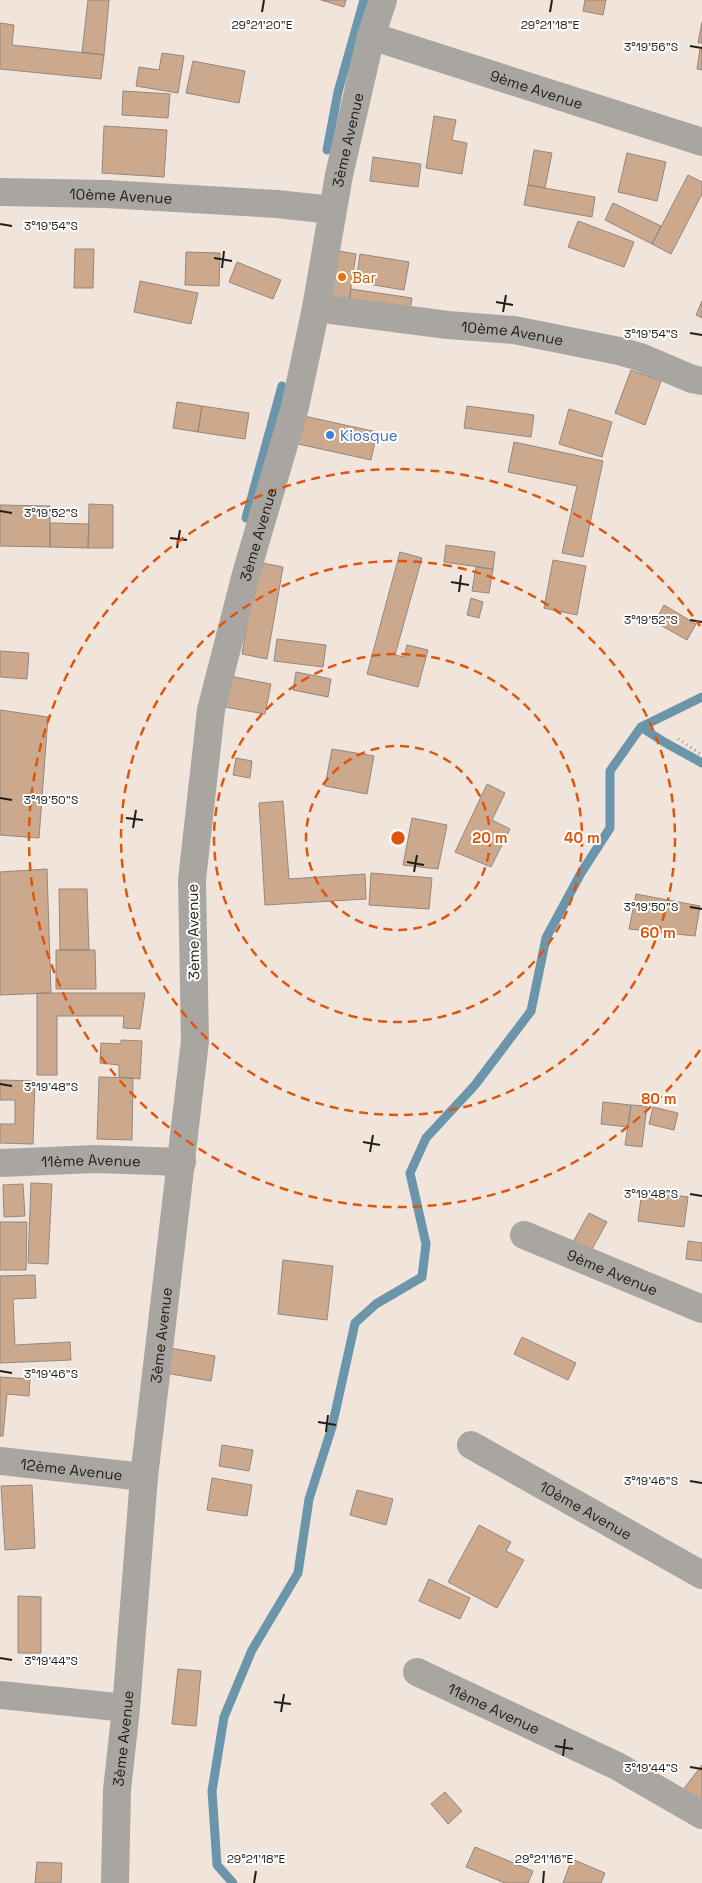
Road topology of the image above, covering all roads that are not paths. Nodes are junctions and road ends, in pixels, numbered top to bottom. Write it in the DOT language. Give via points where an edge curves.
graph roads {
  1 [pos="383,0"];
  2 [pos="371,36"];
  3 [pos="702,142"];
  4 [pos="0,192"];
  5 [pos="332,210"];
  6 [pos="316,308"];
  7 [pos="702,381"];
  8 [pos="182,1162"];
  9 [pos="0,1163"];
  10 [pos="524,1235"];
  11 [pos="702,1309"];
  12 [pos="471,1445"];
  13 [pos="0,1461"];
  14 [pos="144,1477"];
  15 [pos="702,1576"];
  16 [pos="417,1672"];
  17 [pos="0,1695"];
  18 [pos="126,1708"];
  19 [pos="702,1815"];
  20 [pos="115,1883"];
  1 -- 2 [label="street, 3ème Avenue"];
  2 -- 3 [label="street, 9ème Avenue"];
  2 -- 5 [label="street, 3ème Avenue"];
  4 -- 5 [label="street, 10ème Avenue" via="106,194"];
  5 -- 6 [label="street, 3ème Avenue"];
  6 -- 7 [label="street, 10ème Avenue" via="514,330 619,351"];
  6 -- 8 [label="street, 3ème Avenue" via="296,407 246,574 211,710 192,880 195,1041"];
  8 -- 9 [label="street, 11ème Avenue"];
  8 -- 14 [label="street, 3ème Avenue"];
  10 -- 11 [label="street, 9ème Avenue"];
  12 -- 15 [label="street, 10ème Avenue"];
  13 -- 14 [label="street, 12ème Avenue"];
  14 -- 18 [label="street, 3ème Avenue"];
  16 -- 19 [label="street, 11ème Avenue" via="617,1766"];
  17 -- 18 [label="street"];
  18 -- 20 [label="street, 3ème Avenue" via="117,1790"];
}
